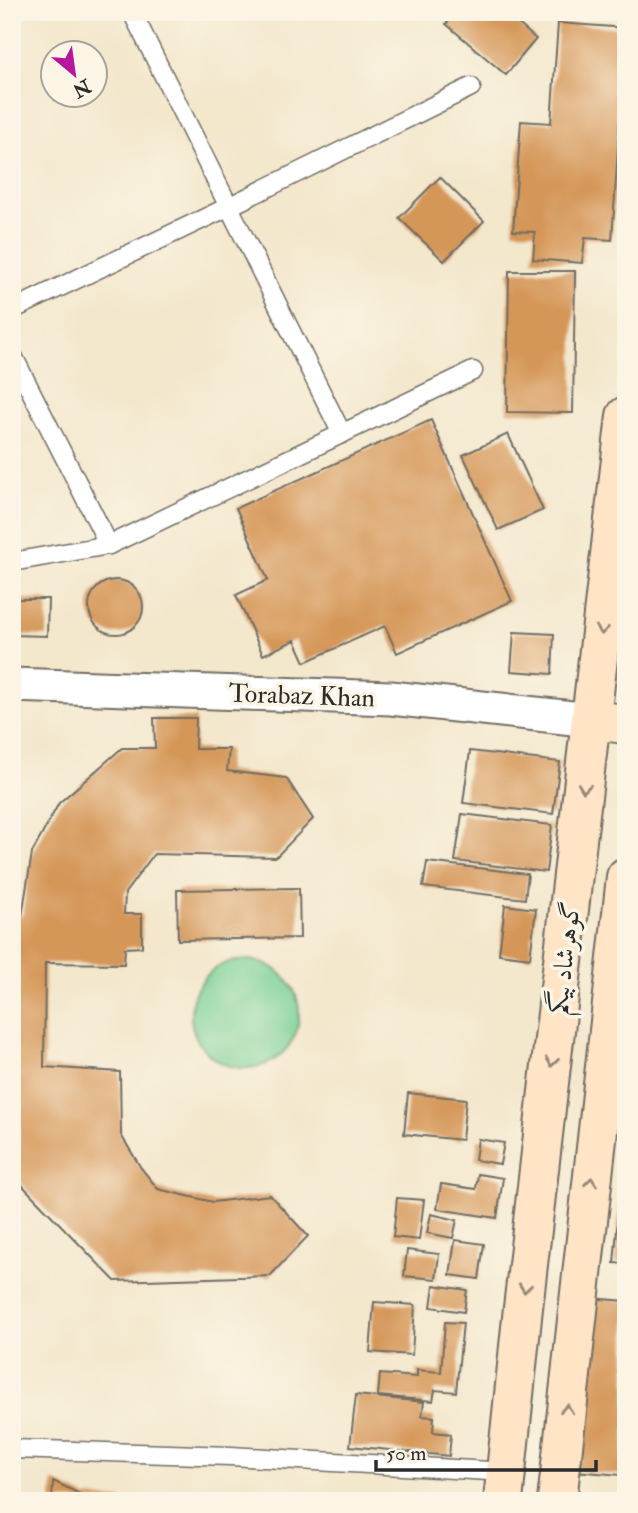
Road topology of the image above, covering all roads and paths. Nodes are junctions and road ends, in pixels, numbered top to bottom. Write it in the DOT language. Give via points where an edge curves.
graph roads {
  1 [pos="132,12"];
  2 [pos="471,87"];
  3 [pos="228,207"];
  4 [pos="12,310"];
  5 [pos="12,354"];
  6 [pos="473,371"];
  7 [pos="626,416"];
  8 [pos="342,434"];
  9 [pos="110,545"];
  10 [pos="12,562"];
  11 [pos="12,685"];
  12 [pos="609,722"];
  13 [pos="626,877"];
  14 [pos="12,1449"];
  15 [pos="504,1486"];
  16 [pos="557,1501"];
  1 -- 3 [label="lane"];
  2 -- 3 [label="lane"];
  3 -- 4 [label="lane"];
  3 -- 8 [label="lane"];
  5 -- 9 [label="lane"];
  6 -- 8 [label="lane"];
  7 -- 12 [label="main road, گوهرشاد بیگم, one-way"];
  8 -- 9 [label="lane"];
  9 -- 10 [label="lane"];
  11 -- 12 [label="street, Torabaz Khan" via="391,698"];
  12 -- 15 [label="main road, گوهرشاد بیگم, one-way"];
  16 -- 13 [label="main road, گوهرشاد بیگم, one-way"];
  14 -- 15 [label="lane" via="231,1456"];
}
